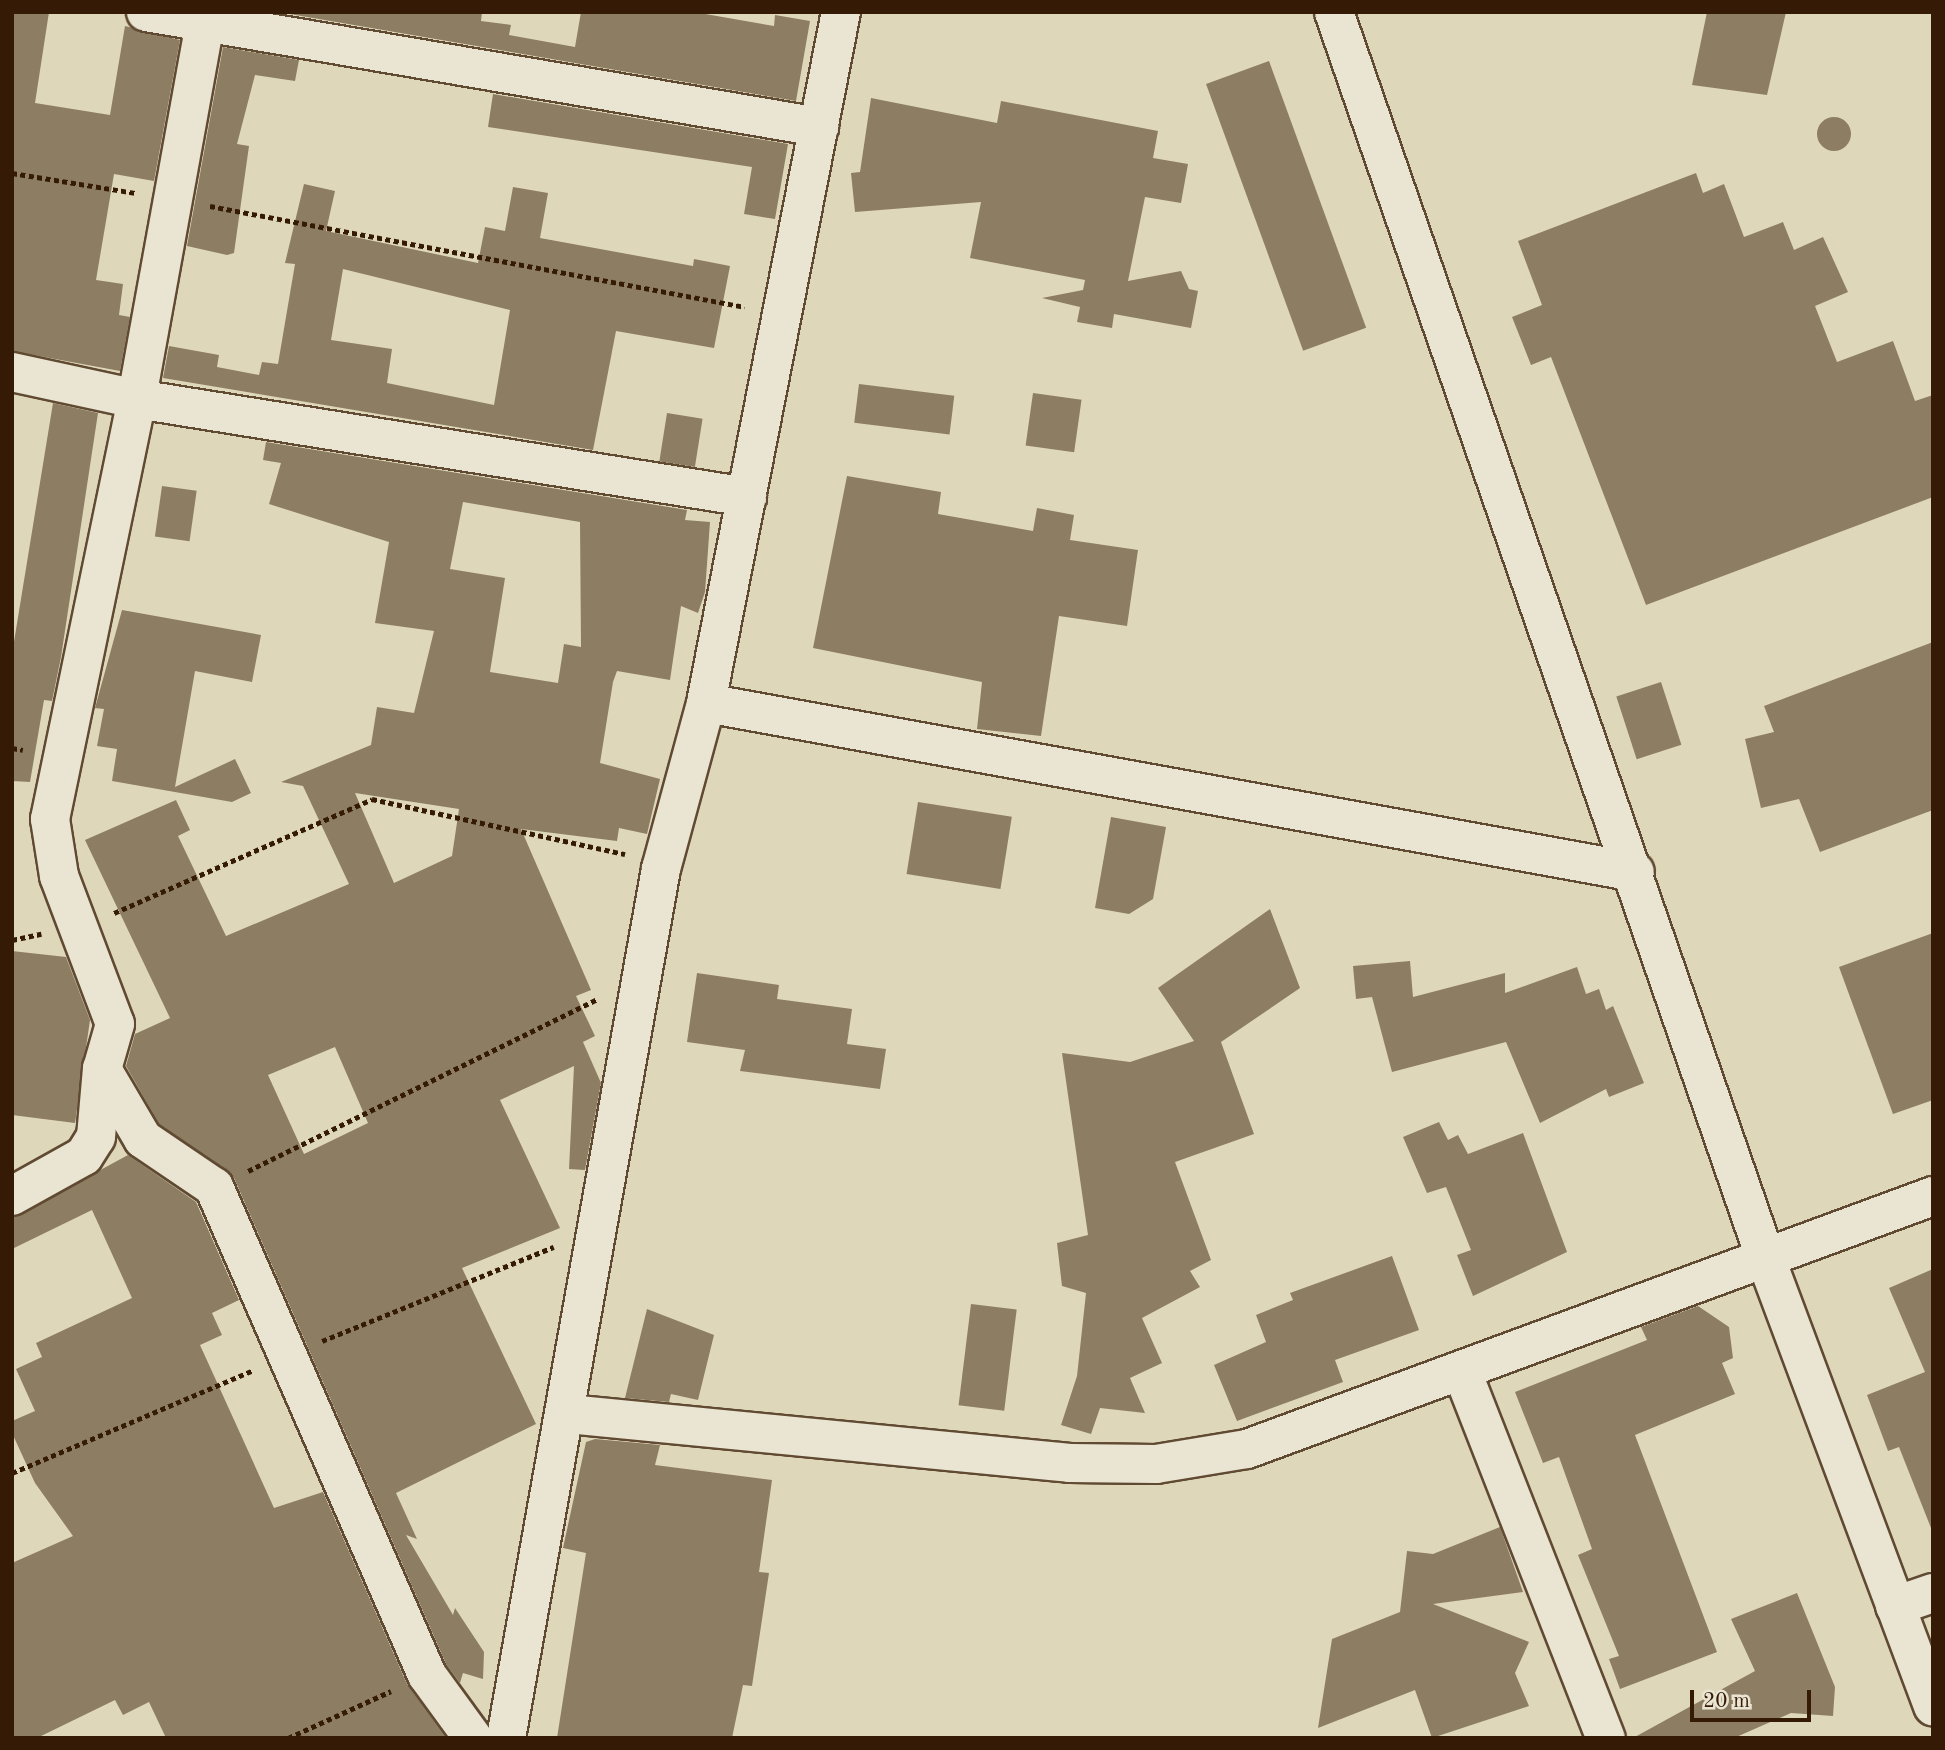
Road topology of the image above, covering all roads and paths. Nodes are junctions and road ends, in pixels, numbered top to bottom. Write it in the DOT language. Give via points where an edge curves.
graph roads {
  1 [pos="146,12"];
  2 [pos="841,12"];
  3 [pos="1334,12"];
  4 [pos="207,18"];
  5 [pos="819,127"];
  6 [pos="12,173"];
  7 [pos="174,199"];
  8 [pos="784,315"];
  9 [pos="12,372"];
  10 [pos="137,398"];
  11 [pos="747,497"];
  12 [pos="706,703"];
  13 [pos="663,863"];
  14 [pos="1635,872"];
  15 [pos="81,927"];
  16 [pos="643,978"];
  17 [pos="102,1069"];
  18 [pos="214,1187"];
  19 [pos="12,1196"];
  20 [pos="1933,1196"];
  21 [pos="600,1229"];
  22 [pos="1764,1254"];
  23 [pos="290,1354"];
  24 [pos="1463,1374"];
  25 [pos="568,1414"];
  26 [pos="12,1473"];
  27 [pos="1933,1593"];
  28 [pos="1895,1606"];
  29 [pos="427,1675"];
  30 [pos="1933,1707"];
  31 [pos="288,1738"];
  32 [pos="473,1738"];
  33 [pos="506,1738"];
  34 [pos="1606,1738"];
  1 -- 4 [label="street"];
  2 -- 5 [label="street"];
  3 -- 14 [label="street"];
  4 -- 5 [label="street"];
  4 -- 7 [label="street"];
  5 -- 8 [label="street"];
  6 -- 7 [label="path"];
  7 -- 8 [label="path"];
  7 -- 10 [label="street"];
  8 -- 11 [label="street"];
  9 -- 10 [label="street"];
  10 -- 11 [label="street"];
  10 -- 15 [label="street" via="50,819 59,876"];
  11 -- 12 [label="street"];
  12 -- 13 [label="street"];
  12 -- 14 [label="street"];
  13 -- 15 [label="path" via="372,799"];
  13 -- 16 [label="street"];
  14 -- 22 [label="street"];
  15 -- 17 [label="street" via="115,1024"];
  16 -- 18 [label="path"];
  16 -- 21 [label="street"];
  17 -- 18 [label="street" via="144,1139"];
  17 -- 19 [label="street" via="96,1137 84,1156"];
  18 -- 23 [label="street"];
  20 -- 22 [label="street"];
  21 -- 23 [label="path"];
  21 -- 25 [label="street"];
  22 -- 24 [label="street"];
  22 -- 28 [label="street"];
  23 -- 26 [label="path"];
  23 -- 29 [label="street"];
  24 -- 25 [label="street" via="1247,1450 1156,1464 1070,1463"];
  24 -- 34 [label="street"];
  25 -- 33 [label="street"];
  27 -- 28 [label="street"];
  28 -- 30 [label="street"];
  29 -- 31 [label="path"];
  29 -- 32 [label="street"];
}
